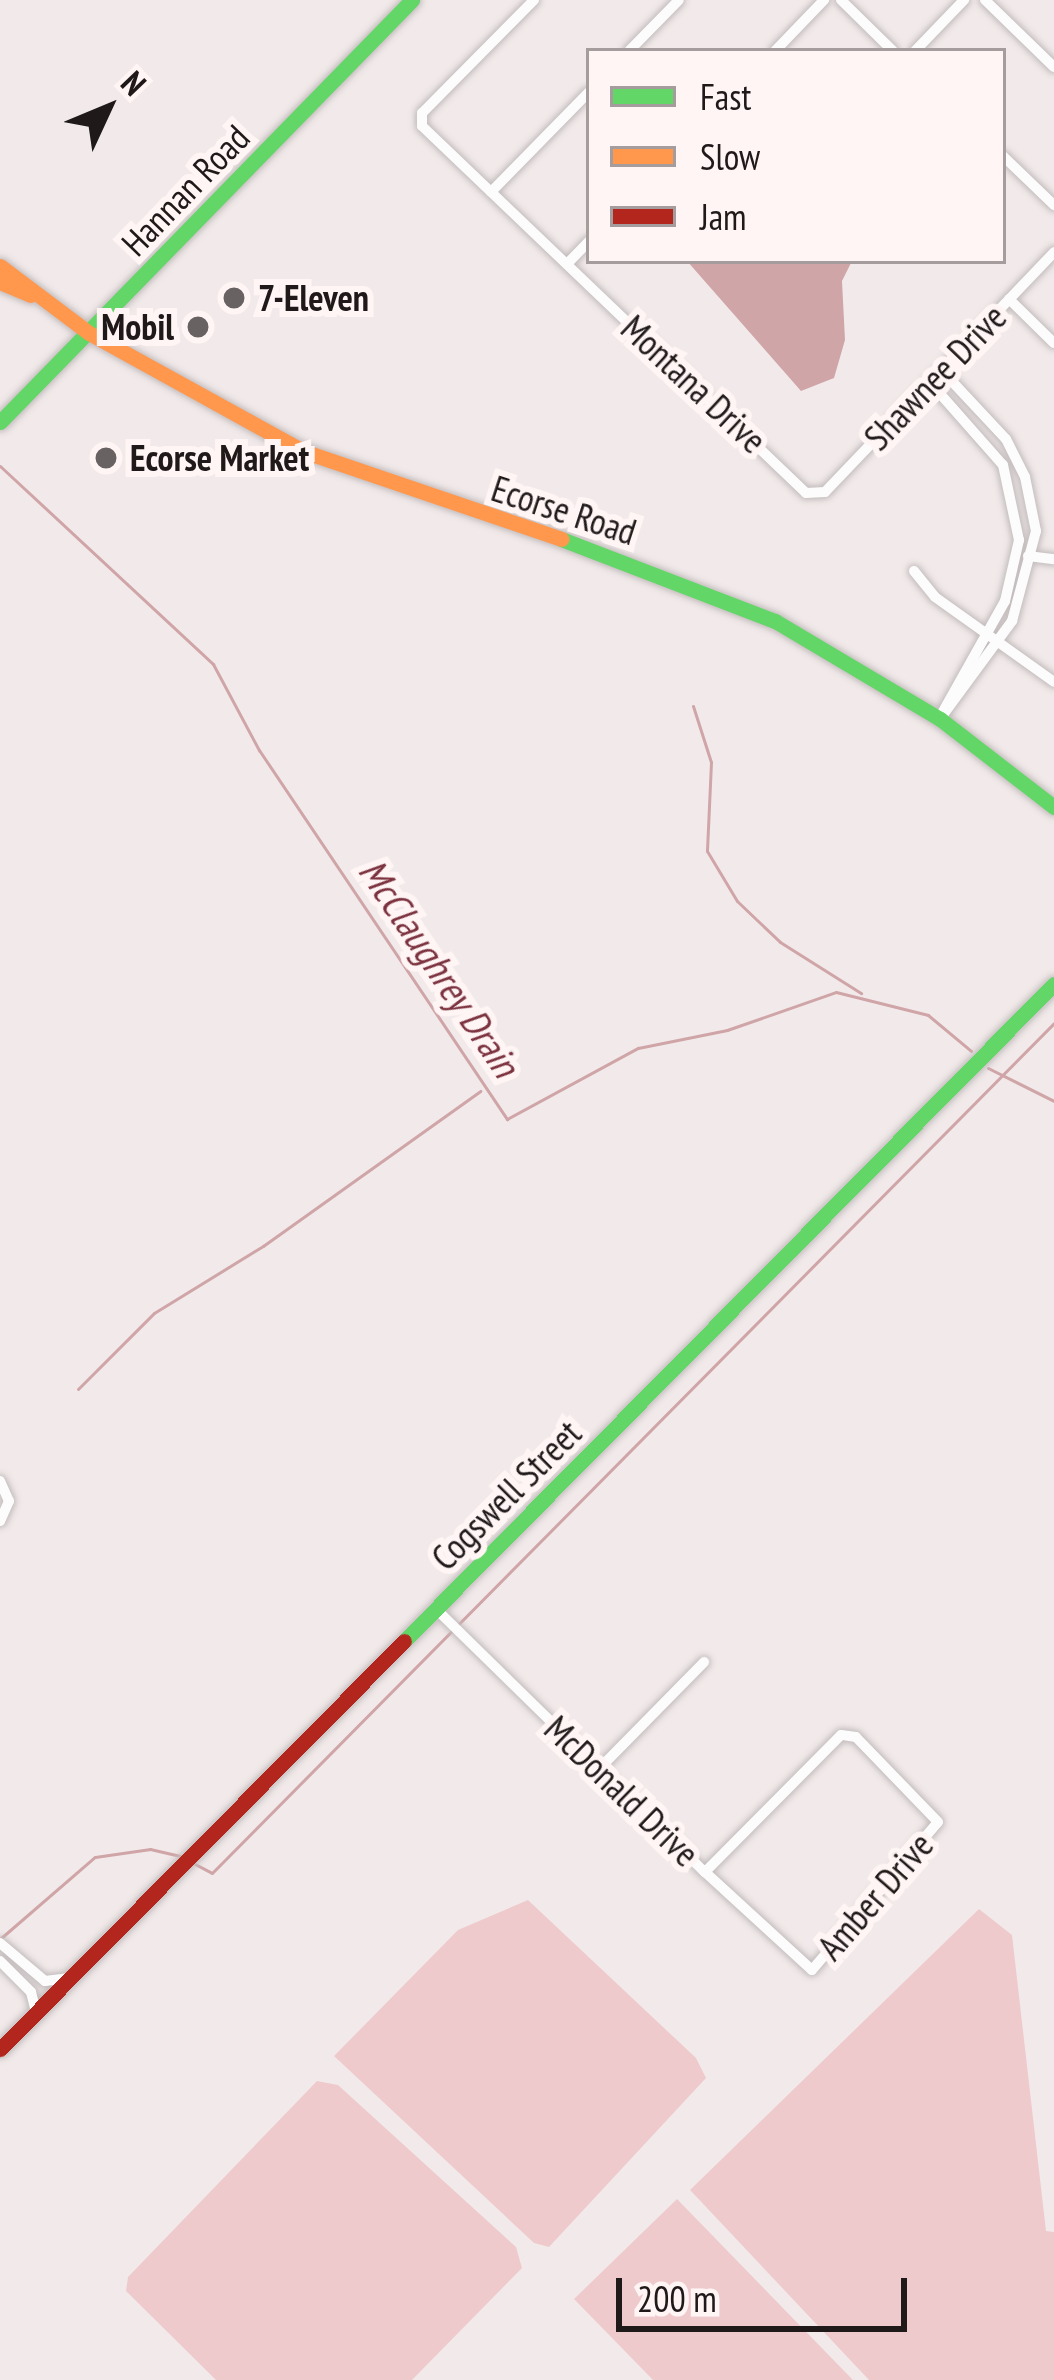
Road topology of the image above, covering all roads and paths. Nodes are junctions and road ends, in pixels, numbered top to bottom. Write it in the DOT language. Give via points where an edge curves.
graph roads {
  1 [pos="412,0"];
  2 [pos="534,0"];
  3 [pos="679,0"];
  4 [pos="824,0"];
  5 [pos="841,0"];
  6 [pos="964,0"];
  7 [pos="985,0"];
  8 [pos="632,48"];
  9 [pos="778,48"];
  10 [pos="890,48"];
  11 [pos="918,48"];
  12 [pos="1054,67"];
  13 [pos="586,95"];
  14 [pos="1006,159"];
  15 [pos="491,192"];
  16 [pos="1054,205"];
  17 [pos="586,245"];
  18 [pos="1054,252"];
  19 [pos="567,264"];
  20 [pos="0,266"];
  21 [pos="0,282"];
  22 [pos="38,298"];
  23 [pos="1009,299"];
  24 [pos="89,333"];
  25 [pos="1054,343"];
  26 [pos="934,376"];
  27 [pos="0,422"];
  28 [pos="813,496"];
  29 [pos="1018,555"];
  30 [pos="1034,556"];
  31 [pos="1054,559"];
  32 [pos="914,571"];
  33 [pos="985,634"];
  34 [pos="999,643"];
  35 [pos="1054,682"];
  36 [pos="940,718"];
  37 [pos="1054,807"];
  38 [pos="1054,984"];
  39 [pos="0,1481"];
  40 [pos="0,1520"];
  41 [pos="435,1609"];
  42 [pos="704,1662"];
  43 [pos="599,1769"];
  44 [pos="705,1872"];
  45 [pos="0,1942"];
  46 [pos="0,1961"];
  47 [pos="812,1970"];
  48 [pos="71,1977"];
  49 [pos="36,2012"];
  50 [pos="0,2049"];
  1 -- 24 [label="street, Hannan Road"];
  2 -- 15 [label="street, Montana Drive" via="420,121"];
  3 -- 8 [label="street"];
  4 -- 9 [label="street"];
  5 -- 10 [label="street"];
  6 -- 11 [label="street"];
  7 -- 12 [label="street"];
  13 -- 15 [label="street"];
  14 -- 16 [label="street"];
  15 -- 19 [label="street, Montana Drive"];
  17 -- 19 [label="street"];
  18 -- 23 [label="street, Shawnee Drive"];
  19 -- 28 [label="street, Montana Drive"];
  20 -- 22 [label="street, Ecorse Road"];
  21 -- 22 [label="street, Ecorse Road"];
  22 -- 24 [label="street, Ecorse Road"];
  23 -- 25 [label="street"];
  23 -- 26 [label="street, Shawnee Drive"];
  24 -- 27 [label="street, Hannan Road"];
  24 -- 36 [label="street, Ecorse Road" via="303,451 748,609"];
  26 -- 28 [label="street, Shawnee Drive"];
  26 -- 29 [label="street" via="935,388 1003,465 1015,498"];
  26 -- 30 [label="street" via="947,376 1012,450 1030,494"];
  29 -- 30 [label="street"];
  29 -- 33 [label="street"];
  30 -- 31 [label="street"];
  30 -- 34 [label="street"];
  32 -- 33 [label="street" via="935,598"];
  33 -- 34 [label="street"];
  33 -- 36 [label="street"];
  34 -- 35 [label="street"];
  34 -- 36 [label="street"];
  36 -- 37 [label="street, Ecorse Road"];
  38 -- 41 [label="street, Cogswell Street"];
  39 -- 40 [label="street" via="9,1501"];
  41 -- 43 [label="street, McDonald Drive"];
  41 -- 48 [label="street, Cogswell Street"];
  42 -- 43 [label="street"];
  43 -- 44 [label="street, McDonald Drive"];
  44 -- 47 [label="street, McDonald Drive"];
  44 -- 47 [label="street, Amber Drive" via="841,1735 864,1744 938,1822"];
  45 -- 48 [label="street" via="45,1981"];
  46 -- 49 [label="street" via="31,1992"];
  48 -- 49 [label="street, Cogswell Street"];
  49 -- 50 [label="street, Cogswell Street"];
}
